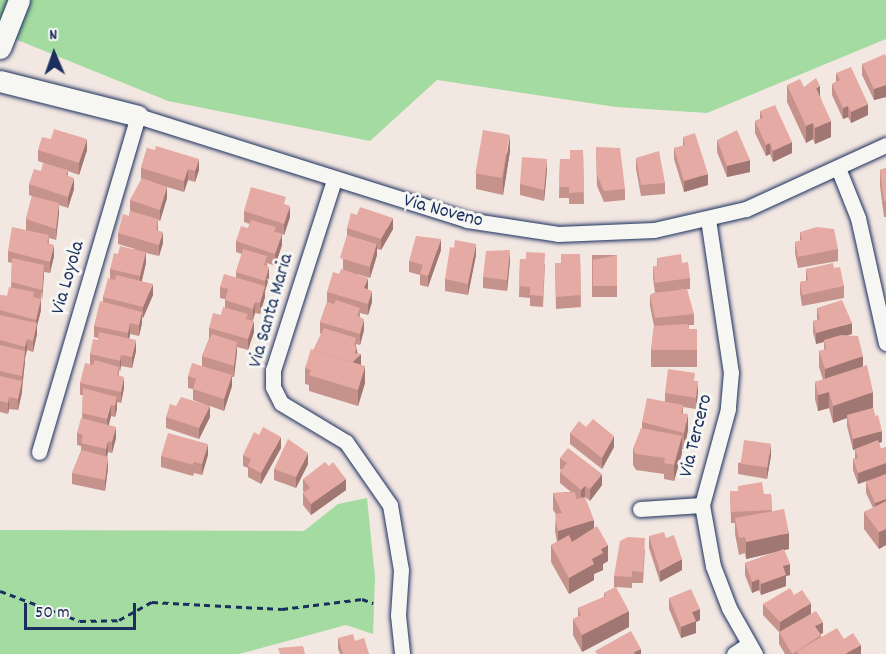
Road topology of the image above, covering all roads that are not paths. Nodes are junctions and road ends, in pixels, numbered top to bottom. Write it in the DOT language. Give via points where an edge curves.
graph roads {
  1 [pos="19,0"];
  2 [pos="0,48"];
  3 [pos="0,81"];
  4 [pos="138,116"];
  5 [pos="886,145"];
  6 [pos="838,168"];
  7 [pos="334,180"];
  8 [pos="708,219"];
  9 [pos="886,343"];
  10 [pos="39,452"];
  11 [pos="702,505"];
  12 [pos="640,509"];
  13 [pos="752,649"];
  14 [pos="402,654"];
  15 [pos="734,654"];
  1 -- 2 [label="street"];
  3 -- 4 [label="street, Via Noveno"];
  4 -- 7 [label="street, Via Noveno"];
  4 -- 10 [label="street, Via Loyola"];
  5 -- 6 [label="street, Via Noveno"];
  6 -- 8 [label="street, Via Noveno" via="746,209"];
  6 -- 9 [label="street" via="858,218"];
  7 -- 8 [label="street, Via Noveno" via="467,220 558,234 654,230"];
  7 -- 14 [label="street, Via Santa Maria" via="273,370 273,387 281,403 346,442 390,505 402,570 398,615"];
  8 -- 11 [label="street, Via Tercero" via="731,372 728,409"];
  11 -- 12 [label="street"];
  11 -- 13 [label="street, Via Tercero" via="713,566"];
  13 -- 15 [label="street"];
}
